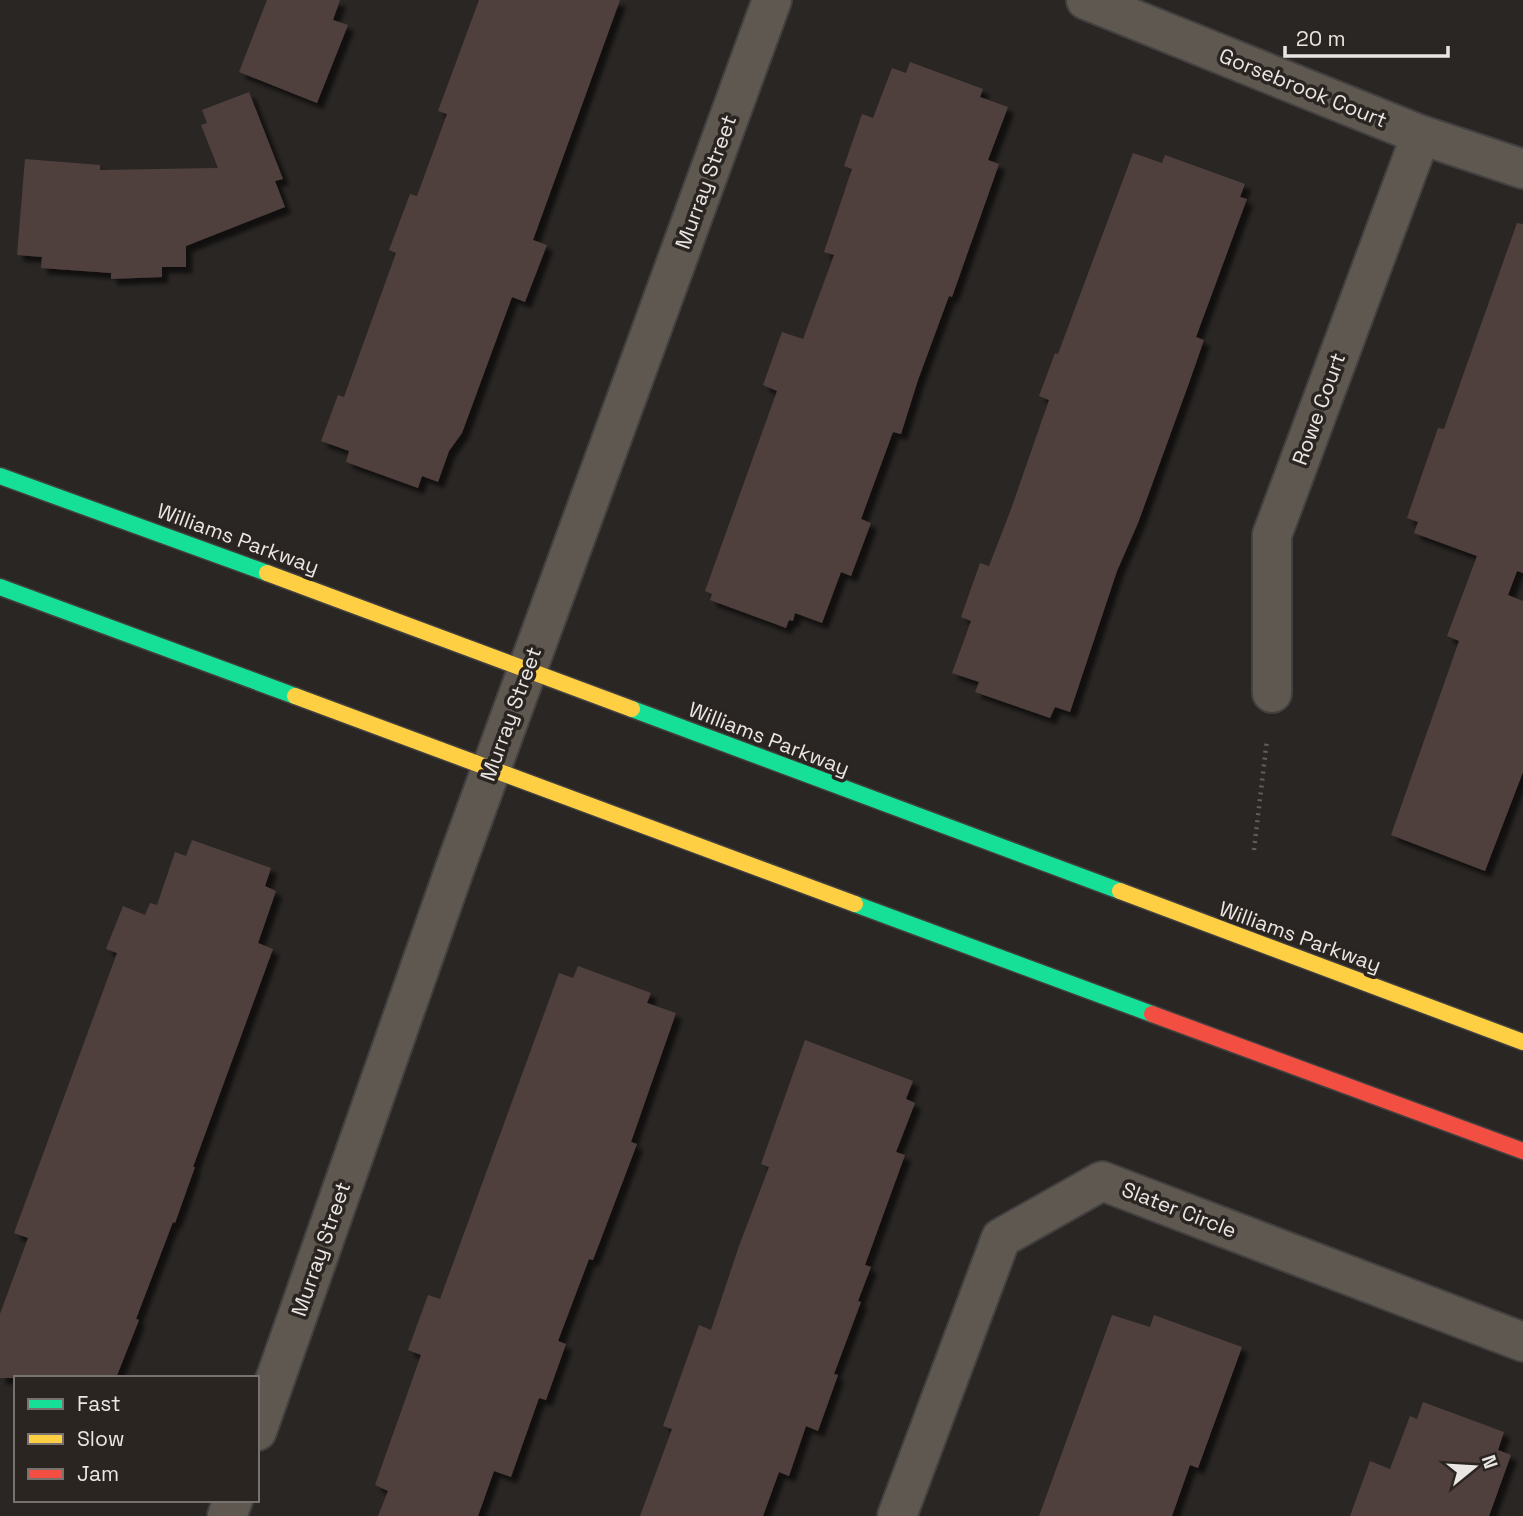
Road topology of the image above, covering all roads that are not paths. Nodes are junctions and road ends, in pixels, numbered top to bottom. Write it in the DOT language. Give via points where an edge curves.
graph roads {
  1 [pos="772,0"];
  2 [pos="1086,0"];
  3 [pos="1421,135"];
  4 [pos="1523,169"];
  5 [pos="0,476"];
  6 [pos="0,587"];
  7 [pos="527,670"];
  8 [pos="1272,693"];
  9 [pos="491,769"];
  10 [pos="1523,1042"];
  11 [pos="1523,1152"];
  12 [pos="1523,1342"];
  13 [pos="259,1425"];
  14 [pos="897,1516"];
  1 -- 7 [label="street, Murray Street"];
  2 -- 3 [label="street, Gorsebrook Court"];
  3 -- 4 [label="street, Gorsebrook Court"];
  3 -- 8 [label="street, Rowe Court" via="1272,534"];
  5 -- 7 [label="main road, Williams Parkway"];
  6 -- 9 [label="main road"];
  7 -- 9 [label="street, Murray Street"];
  7 -- 10 [label="main road, Williams Parkway"];
  9 -- 11 [label="main road"];
  9 -- 13 [label="street, Murray Street"];
  12 -- 14 [label="street, Slater Circle" via="1102,1181 1001,1238"];
}
